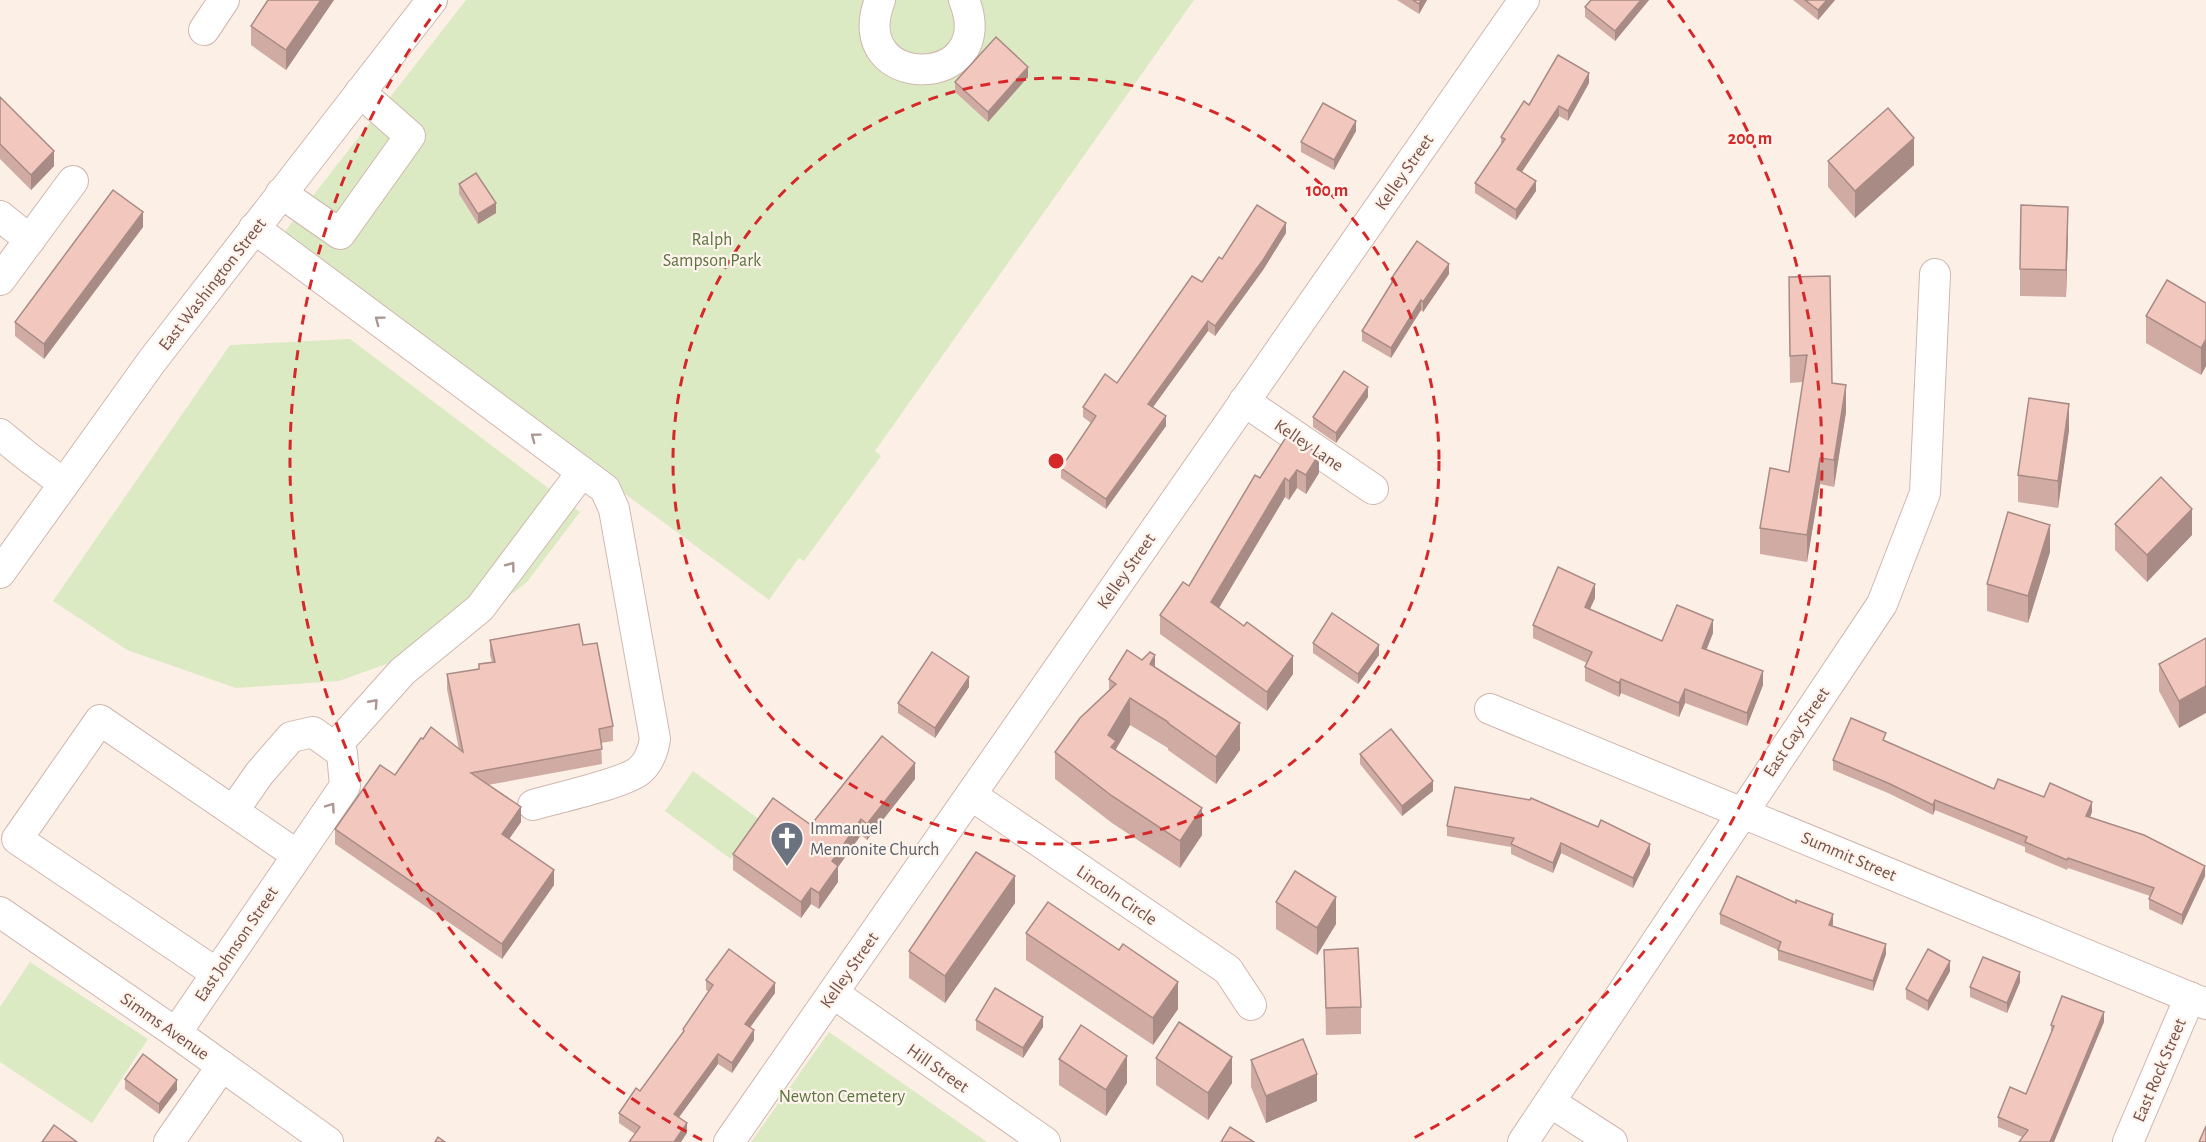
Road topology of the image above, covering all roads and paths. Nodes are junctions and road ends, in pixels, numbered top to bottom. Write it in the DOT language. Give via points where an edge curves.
graph roads {
  1 [pos="224,0"];
  2 [pos="432,0"];
  3 [pos="880,0"];
  4 [pos="964,0"];
  5 [pos="1524,0"];
  6 [pos="204,30"];
  7 [pos="360,92"];
  8 [pos="73,181"];
  9 [pos="281,193"];
  10 [pos="0,216"];
  11 [pos="254,228"];
  12 [pos="30,240"];
  13 [pos="1935,274"];
  14 [pos="0,280"];
  15 [pos="1244,401"];
  16 [pos="0,434"];
  17 [pos="582,472"];
  18 [pos="63,483"];
  19 [pos="1373,489"];
  20 [pos="0,573"];
  21 [pos="1490,709"];
  22 [pos="334,747"];
  23 [pos="971,795"];
  24 [pos="532,805"];
  25 [pos="234,810"];
  26 [pos="1743,812"];
  27 [pos="297,855"];
  28 [pos="0,912"];
  29 [pos="216,973"];
  30 [pos="833,993"];
  31 [pos="2198,1000"];
  32 [pos="1251,1005"];
  33 [pos="176,1033"];
  34 [pos="222,1066"];
  35 [pos="1550,1102"];
  36 [pos="1004,1131"];
  37 [pos="168,1142"];
  38 [pos="328,1142"];
  39 [pos="729,1142"];
  40 [pos="1045,1142"];
  41 [pos="1523,1142"];
  42 [pos="1612,1142"];
  43 [pos="2128,1142"];
  1 -- 6 [label="street"];
  2 -- 7 [label="street, East Washington Street"];
  3 -- 4 [label="street" via="874,26 886,54 911,70 926,71 940,68 965,45 970,29"];
  5 -- 15 [label="street, Kelley Street"];
  7 -- 9 [label="street, East Washington Street"];
  7 -- 9 [label="street" via="410,136 340,234"];
  8 -- 12 [label="street"];
  9 -- 11 [label="street, East Washington Street"];
  10 -- 12 [label="street"];
  17 -- 11 [label="street, one-way"];
  11 -- 18 [label="street, East Washington Street"];
  12 -- 14 [label="street"];
  13 -- 26 [label="street, East Gay Street" via="1925,493 1882,604"];
  15 -- 19 [label="street, Kelley Lane"];
  15 -- 23 [label="street, Kelley Street"];
  16 -- 18 [label="street"];
  22 -- 17 [label="street, one-way" via="402,672 480,608"];
  17 -- 24 [label="street" via="605,489 614,509 655,739 652,755 639,771 622,780"];
  18 -- 20 [label="street, East Washington Street"];
  21 -- 26 [label="street, Summit Street"];
  22 -- 25 [label="street" via="313,732 291,737"];
  27 -- 22 [label="street, East Johnson Street, one-way" via="345,786 342,753"];
  23 -- 30 [label="street, Kelley Street"];
  23 -- 32 [label="street, Lincoln Circle" via="1227,970"];
  25 -- 27 [label="street"];
  25 -- 29 [label="street" via="100,720 17,839"];
  26 -- 31 [label="street, Summit Street"];
  26 -- 35 [label="street, East Gay Street"];
  27 -- 29 [label="street, East Johnson Street"];
  28 -- 33 [label="street, Simms Avenue"];
  29 -- 33 [label="street, East Johnson Street"];
  30 -- 36 [label="street, Hill Street"];
  30 -- 39 [label="street, Kelley Street"];
  31 -- 43 [label="street, East Rock Street"];
  33 -- 34 [label="street, Simms Avenue"];
  34 -- 37 [label="street"];
  34 -- 38 [label="street, Simms Avenue"];
  35 -- 41 [label="street, East Gay Street"];
  35 -- 42 [label="street"];
  36 -- 40 [label="street, Hill Street"];
}
